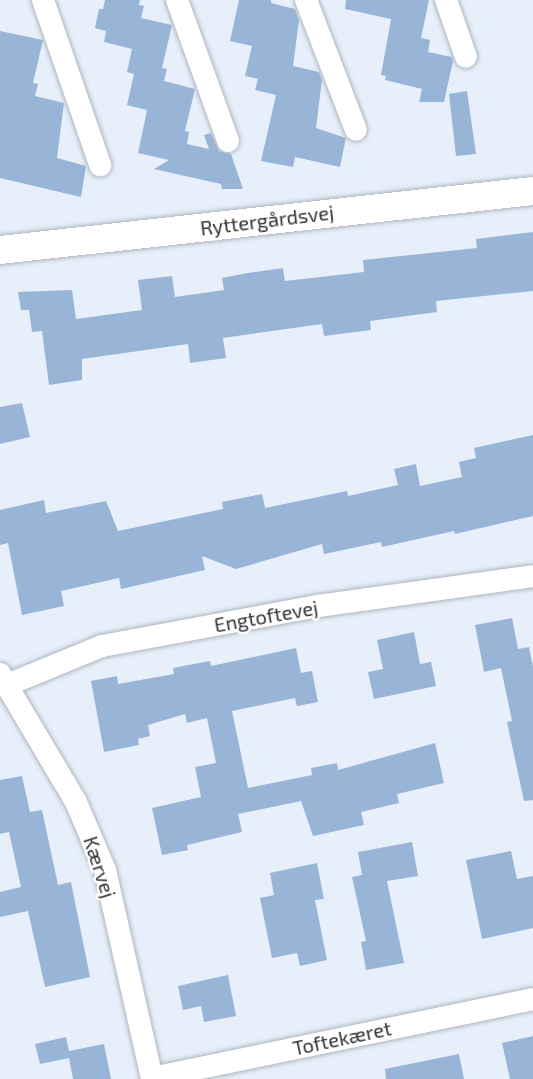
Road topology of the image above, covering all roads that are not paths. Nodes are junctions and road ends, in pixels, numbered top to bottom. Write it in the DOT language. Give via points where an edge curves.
graph roads {
  1 [pos="43,0"];
  2 [pos="177,0"];
  3 [pos="306,0"];
  4 [pos="446,0"];
  5 [pos="466,57"];
  6 [pos="356,130"];
  7 [pos="228,141"];
  8 [pos="100,165"];
  9 [pos="533,190"];
  10 [pos="0,250"];
  11 [pos="533,576"];
  12 [pos="3,680"];
  13 [pos="533,999"];
  14 [pos="152,1078"];
  1 -- 8 [label="street"];
  2 -- 7 [label="street"];
  3 -- 6 [label="street"];
  4 -- 5 [label="street"];
  9 -- 10 [label="street, Ryttergårdsvej"];
  11 -- 12 [label="street, Engtoftevej" via="318,606 102,646"];
  12 -- 14 [label="street, Kærvej" via="76,802 105,870"];
  13 -- 14 [label="street, Toftekæret"];
}
